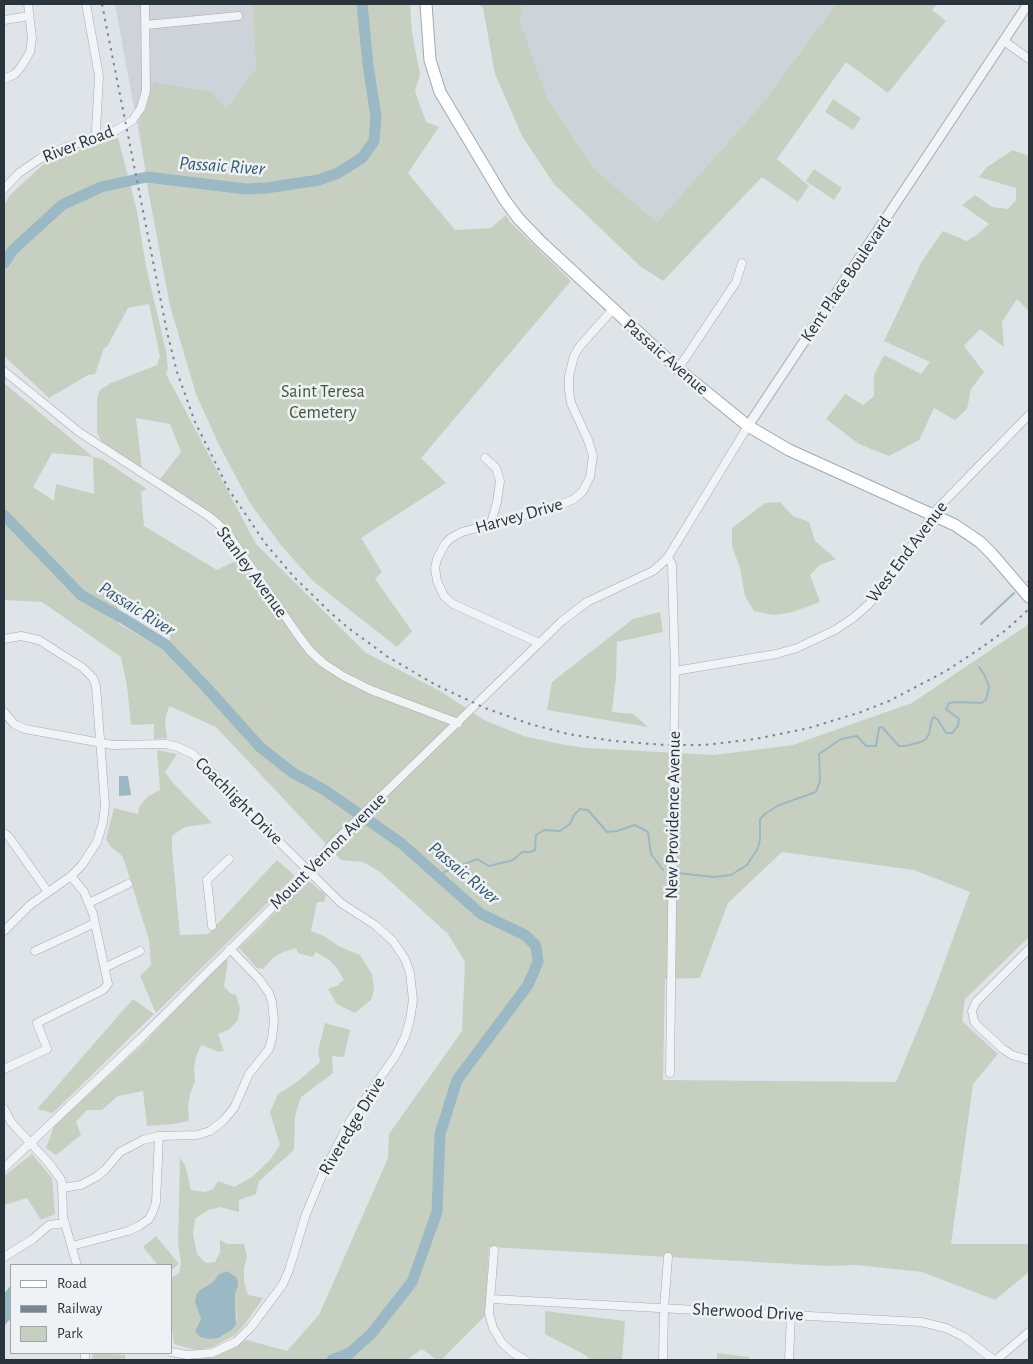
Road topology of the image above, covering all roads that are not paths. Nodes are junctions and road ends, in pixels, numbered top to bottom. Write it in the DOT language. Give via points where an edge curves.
graph roads {
  1 [pos="28,4"];
  2 [pos="86,4"];
  3 [pos="145,4"];
  4 [pos="426,4"];
  5 [pos="1028,4"];
  6 [pos="29,16"];
  7 [pos="238,16"];
  8 [pos="4,20"];
  9 [pos="146,25"];
  10 [pos="1004,41"];
  11 [pos="1029,60"];
  12 [pos="4,80"];
  13 [pos="97,137"];
  14 [pos="4,189"];
  15 [pos="742,263"];
  16 [pos="613,309"];
  17 [pos="678,369"];
  18 [pos="4,371"];
  19 [pos="1029,415"];
  20 [pos="748,426"];
  21 [pos="485,458"];
  22 [pos="932,514"];
  23 [pos="491,523"];
  24 [pos="668,557"];
  25 [pos="1029,597"];
  26 [pos="4,639"];
  27 [pos="539,643"];
  28 [pos="675,671"];
  29 [pos="4,712"];
  30 [pos="458,723"];
  31 [pos="101,743"];
  32 [pos="4,833"];
  33 [pos="229,859"];
  34 [pos="308,871"];
  35 [pos="71,876"];
  36 [pos="128,884"];
  37 [pos="48,892"];
  38 [pos="89,903"];
  39 [pos="95,923"];
  40 [pos="212,926"];
  41 [pos="4,931"];
  42 [pos="230,949"];
  43 [pos="1029,949"];
  44 [pos="35,950"];
  45 [pos="140,951"];
  46 [pos="106,967"];
  47 [pos="1029,1060"];
  48 [pos="4,1069"];
  49 [pos="670,1073"];
  50 [pos="4,1109"];
  51 [pos="159,1136"];
  52 [pos="30,1143"];
  53 [pos="4,1168"];
  54 [pos="62,1188"];
  55 [pos="65,1223"];
  56 [pos="72,1246"];
  57 [pos="494,1250"];
  58 [pos="4,1257"];
  59 [pos="668,1257"];
  60 [pos="77,1264"];
  61 [pos="491,1298"];
  62 [pos="664,1308"];
  63 [pos="791,1314"];
  64 [pos="1029,1332"];
  65 [pos="172,1352"];
  66 [pos="525,1360"];
  67 [pos="664,1360"];
  68 [pos="789,1360"];
  69 [pos="995,1360"];
  1 -- 6 [label="street"];
  2 -- 13 [label="street" via="99,76"];
  3 -- 9 [label="street, River Road"];
  4 -- 16 [label="main road, Passaic Avenue" via="428,44 436,82 492,181 524,224"];
  5 -- 10 [label="street, Kent Place Boulevard"];
  6 -- 8 [label="street"];
  6 -- 12 [label="street" via="30,52 21,68"];
  7 -- 9 [label="street"];
  9 -- 13 [label="street, River Road" via="146,91 141,108 133,120"];
  10 -- 11 [label="street"];
  10 -- 20 [label="street, Kent Place Boulevard"];
  13 -- 14 [label="street, River Road" via="41,158 19,173"];
  15 -- 17 [label="street" via="736,282"];
  16 -- 17 [label="main road, Passaic Avenue"];
  16 -- 23 [label="street, Harvey Drive" via="580,346 569,376 571,403 592,450 592,466 586,487 579,496 558,506"];
  17 -- 20 [label="main road, Passaic Avenue"];
  18 -- 30 [label="street, Stanley Avenue" via="79,432 221,526 298,635 323,663 371,690"];
  19 -- 22 [label="street, West End Avenue"];
  20 -- 22 [label="main road, Passaic Avenue" via="781,446"];
  20 -- 24 [label="street, Kent Place Boulevard"];
  21 -- 23 [label="street" via="496,468 500,481"];
  22 -- 25 [label="main road, Passaic Avenue" via="980,542"];
  22 -- 28 [label="street, West End Avenue" via="882,590 835,630 776,654"];
  23 -- 27 [label="street, Harvey Drive" via="462,532 445,544 435,568 440,589 452,604"];
  24 -- 27 [label="street, Mount Vernon Avenue" via="652,571 587,602"];
  24 -- 28 [label="street, New Providence Avenue" via="672,566"];
  26 -- 31 [label="street" via="34,638 90,674 96,686"];
  27 -- 30 [label="street, Mount Vernon Avenue"];
  28 -- 49 [label="street, New Providence Avenue"];
  29 -- 31 [label="street, Coachlight Drive" via="14,724 24,729"];
  30 -- 34 [label="street, Mount Vernon Avenue"];
  31 -- 34 [label="street, Coachlight Drive" via="120,746 166,744 191,753"];
  31 -- 35 [label="street" via="103,822 94,848"];
  32 -- 37 [label="street"];
  33 -- 40 [label="street" via="207,880"];
  34 -- 42 [label="street, Mount Vernon Avenue"];
  34 -- 65 [label="street, Riveredge Drive" via="341,903 387,935 399,949 414,991 410,1020 401,1046 354,1115 324,1170 289,1270 278,1291 244,1335 224,1349 197,1355"];
  35 -- 37 [label="street"];
  35 -- 38 [label="street"];
  36 -- 38 [label="street"];
  37 -- 41 [label="street"];
  38 -- 39 [label="street"];
  39 -- 44 [label="street"];
  39 -- 46 [label="street"];
  42 -- 51 [label="street" via="269,993 274,1021 269,1047 249,1074 234,1108 223,1121 210,1131 197,1135"];
  42 -- 52 [label="street, Mount Vernon Avenue"];
  43 -- 47 [label="street" via="976,1002 972,1011 977,1025 1003,1049"];
  45 -- 46 [label="street"];
  46 -- 48 [label="street" via="108,981 103,990 37,1023 46,1049"];
  50 -- 52 [label="street"];
  51 -- 54 [label="street" via="120,1152 96,1177 81,1185"];
  51 -- 56 [label="street" via="156,1202 149,1219 128,1231"];
  52 -- 53 [label="street, Mount Vernon Avenue"];
  52 -- 54 [label="street" via="56,1172"];
  54 -- 55 [label="street"];
  55 -- 56 [label="street"];
  55 -- 58 [label="street" via="49,1225"];
  56 -- 60 [label="street"];
  57 -- 61 [label="street"];
  59 -- 62 [label="street"];
  61 -- 62 [label="street, Sherwood Drive"];
  61 -- 66 [label="street" via="489,1313 496,1336"];
  62 -- 63 [label="street, Sherwood Drive"];
  62 -- 67 [label="street"];
  63 -- 68 [label="street"];
  63 -- 69 [label="street, Sherwood Drive" via="907,1320 933,1325 964,1337"];
  64 -- 69 [label="street"];
}
